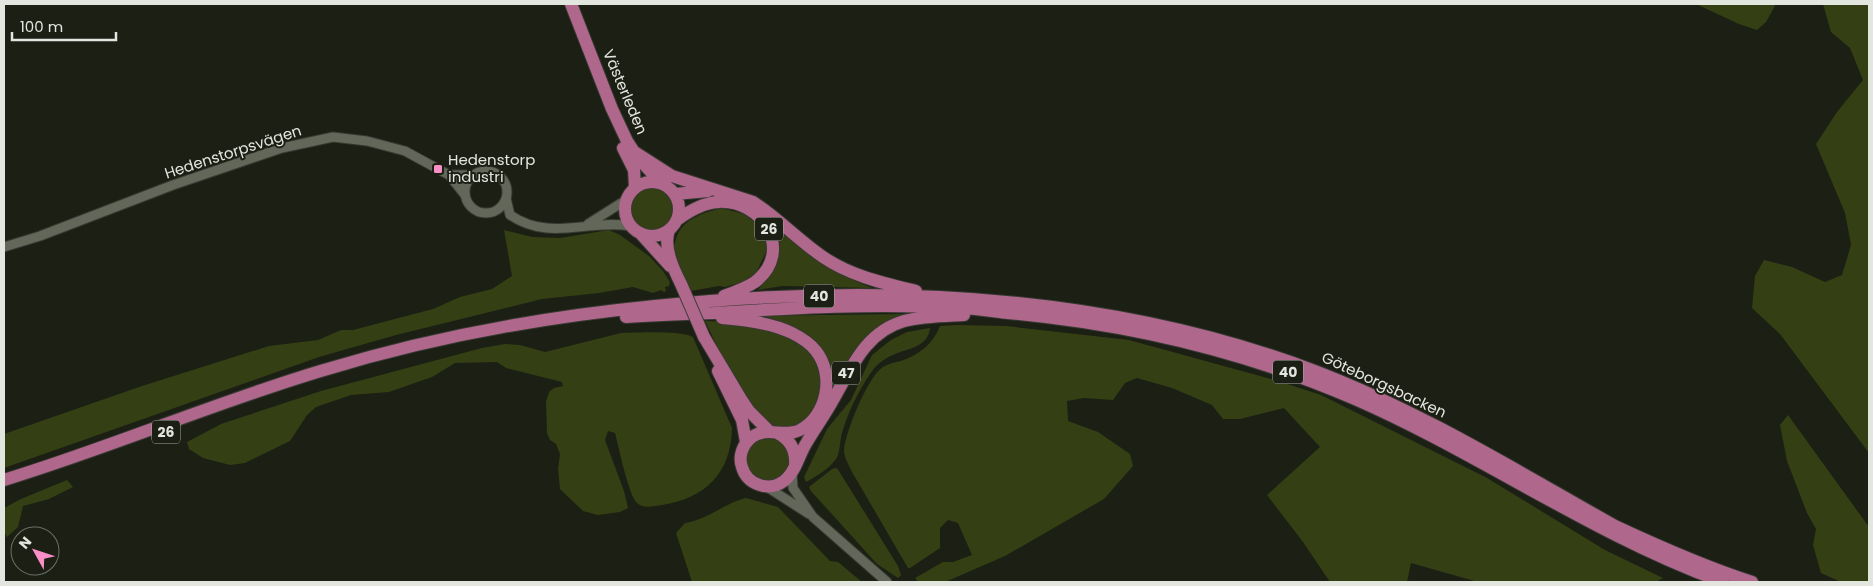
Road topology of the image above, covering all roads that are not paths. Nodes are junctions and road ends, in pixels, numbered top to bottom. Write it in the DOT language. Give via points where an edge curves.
graph roads {
  1 [pos="566,4"];
  2 [pos="571,4"];
  3 [pos="633,151"];
  4 [pos="449,175"];
  5 [pos="473,175"];
  6 [pos="662,184"];
  7 [pos="635,188"];
  8 [pos="716,191"];
  9 [pos="465,194"];
  10 [pos="675,194"];
  11 [pos="506,198"];
  12 [pos="626,200"];
  13 [pos="488,213"];
  14 [pos="510,215"];
  15 [pos="673,225"];
  16 [pos="630,226"];
  17 [pos="584,227"];
  18 [pos="641,234"];
  19 [pos="4,248"];
  20 [pos="678,279"];
  21 [pos="944,298"];
  22 [pos="713,300"];
  23 [pos="1006,313"];
  24 [pos="681,315"];
  25 [pos="704,337"];
  26 [pos="773,432"];
  27 [pos="746,442"];
  28 [pos="794,469"];
  29 [pos="4,480"];
  30 [pos="4,486"];
  31 [pos="767,487"];
  32 [pos="813,517"];
  33 [pos="887,582"];
  34 [pos="1723,582"];
  35 [pos="1752,582"];
  1 -- 7 [label="highway, Västerleden" via="634,170"];
  2 -- 3 [label="highway, Västerleden"];
  3 -- 6 [label="highway, Västerleden"];
  3 -- 8 [label="highway" via="672,176"];
  4 -- 5 [label="street"];
  4 -- 9 [label="street, Hedenstorpsvägen"];
  4 -- 19 [label="street, Hedenstorpsvägen" via="389,146 333,137 308,141 173,185"];
  5 -- 9 [label="street" via="466,184"];
  5 -- 11 [label="street" via="483,171 496,174 506,185"];
  6 -- 7 [label="highway" via="651,182"];
  6 -- 10 [label="highway"];
  7 -- 12 [label="highway"];
  8 -- 10 [label="highway"];
  8 -- 21 [label="highway" via="753,202 840,267 880,283"];
  9 -- 13 [label="street" via="471,208"];
  10 -- 15 [label="highway" via="679,207"];
  11 -- 13 [label="street" via="499,208"];
  11 -- 14 [label="street"];
  12 -- 16 [label="highway" via="625,210"];
  12 -- 17 [label="street"];
  13 -- 14 [label="street"];
  14 -- 17 [label="street" via="538,227 561,230"];
  15 -- 18 [label="highway, 26" via="653,236"];
  15 -- 20 [label="highway" via="667,244"];
  15 -- 22 [label="highway, 26" via="700,206 720,202 748,210 770,230 774,249 763,275 745,288"];
  16 -- 17 [label="street"];
  16 -- 18 [label="highway"];
  18 -- 20 [label="highway" via="663,256"];
  20 -- 25 [label="highway, bridge"];
  21 -- 22 [label="highway, 40" via="861,295"];
  21 -- 35 [label="highway, Göteborgsbacken / 40" via="1003,301 1097,314 1175,329 1285,360 1401,408 1644,540"];
  22 -- 29 [label="highway, 26" via="544,319 392,351 325,369"];
  23 -- 24 [label="highway, 40" via="958,308 842,307"];
  23 -- 28 [label="highway, 47" via="916,318 890,326 878,334 847,371"];
  23 -- 34 [label="highway, Göteborgsbacken / 40" via="1133,329 1279,369 1393,416 1621,539"];
  24 -- 26 [label="highway, 26" via="752,322 786,330 817,351 827,383 819,410 800,430 791,434"];
  24 -- 30 [label="highway, 26" via="599,319 550,326 496,334 403,356 273,393"];
  25 -- 26 [label="highway" via="741,399"];
  25 -- 27 [label="highway" via="742,420"];
  26 -- 27 [label="highway" via="761,432"];
  26 -- 28 [label="highway" via="789,441 794,449"];
  27 -- 31 [label="highway" via="740,458 744,473 754,483"];
  28 -- 31 [label="highway" via="782,483"];
  28 -- 32 [label="street" via="793,488"];
  31 -- 32 [label="street"];
  32 -- 33 [label="street"];
}
